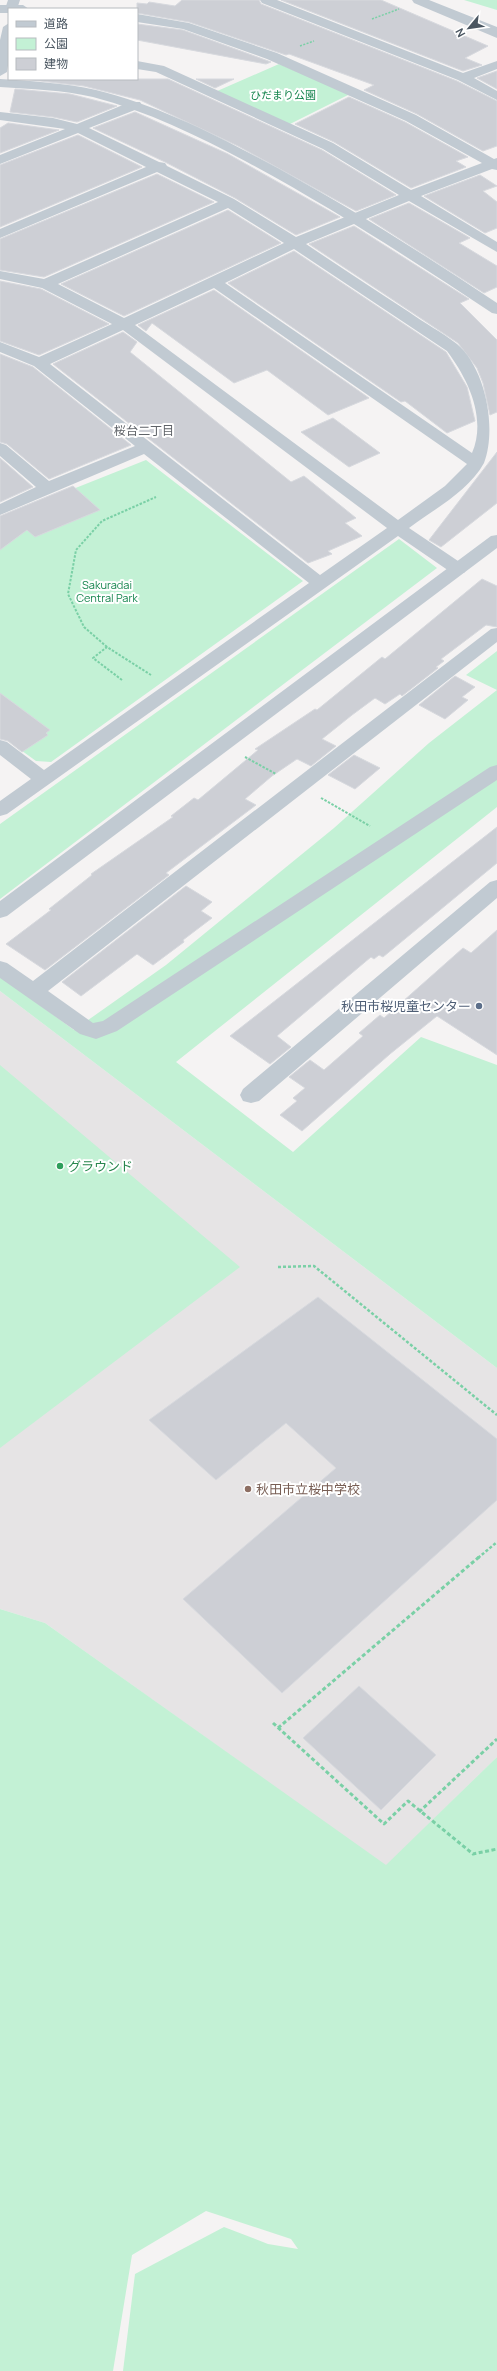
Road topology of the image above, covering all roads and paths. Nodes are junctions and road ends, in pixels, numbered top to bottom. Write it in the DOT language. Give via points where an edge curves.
graph roads {
  1 [pos="266,0"];
  2 [pos="419,0"];
  3 [pos="138,18"];
  4 [pos="345,30"];
  5 [pos="8,33"];
  6 [pos="497,34"];
  7 [pos="5,51"];
  8 [pos="272,56"];
  9 [pos="138,65"];
  10 [pos="497,65"];
  11 [pos="0,72"];
  12 [pos="463,77"];
  13 [pos="0,83"];
  14 [pos="497,96"];
  15 [pos="135,105"];
  16 [pos="0,116"];
  17 [pos="78,128"];
  18 [pos="0,160"];
  19 [pos="496,164"];
  20 [pos="160,166"];
  21 [pos="411,195"];
  22 [pos="229,202"];
  23 [pos="354,217"];
  24 [pos="0,234"];
  25 [pos="295,243"];
  26 [pos="497,248"];
  27 [pos="0,275"];
  28 [pos="215,282"];
  29 [pos="46,284"];
  30 [pos="497,310"];
  31 [pos="124,324"];
  32 [pos="0,347"];
  33 [pos="39,363"];
  34 [pos="146,447"];
  35 [pos="0,448"];
  36 [pos="476,463"];
  37 [pos="48,488"];
  38 [pos="156,497"];
  39 [pos="0,510"];
  40 [pos="398,528"];
  41 [pos="497,540"];
  42 [pos="458,569"];
  43 [pos="319,583"];
  44 [pos="497,633"];
  45 [pos="107,647"];
  46 [pos="122,680"];
  47 [pos="172,688"];
  48 [pos="0,746"];
  49 [pos="224,746"];
  50 [pos="497,771"];
  51 [pos="43,779"];
  52 [pos="298,786"];
  53 [pos="0,810"];
  54 [pos="394,839"];
  55 [pos="497,887"];
  56 [pos="0,911"];
  57 [pos="0,968"];
  58 [pos="33,992"];
  59 [pos="251,1096"];
  60 [pos="278,1267"];
  61 [pos="497,1415"];
  62 [pos="497,1542"];
  63 [pos="273,1723"];
  64 [pos="278,1728"];
  65 [pos="497,1739"];
  66 [pos="419,1812"];
  67 [pos="497,1849"];
  1 -- 4 [label="street"];
  2 -- 4 [label="path"];
  2 -- 6 [label="street"];
  3 -- 8 [label="street" via="185,26"];
  4 -- 8 [label="path"];
  4 -- 12 [label="street"];
  5 -- 7 [label="street"];
  7 -- 11 [label="street"];
  8 -- 19 [label="street" via="411,118"];
  9 -- 21 [label="street" via="159,70 313,139"];
  10 -- 12 [label="street"];
  12 -- 14 [label="street"];
  13 -- 15 [label="street" via="48,86 95,93"];
  15 -- 17 [label="street"];
  15 -- 23 [label="street" via="285,177"];
  16 -- 17 [label="street" via="53,122"];
  17 -- 18 [label="street"];
  17 -- 20 [label="street"];
  19 -- 21 [label="street"];
  20 -- 22 [label="street"];
  20 -- 24 [label="street"];
  21 -- 23 [label="street"];
  21 -- 26 [label="street"];
  22 -- 25 [label="street"];
  22 -- 29 [label="street"];
  23 -- 25 [label="street"];
  23 -- 30 [label="street"];
  25 -- 28 [label="street"];
  25 -- 36 [label="street" via="452,348 465,363 475,382 485,412 487,433"];
  27 -- 29 [label="street"];
  28 -- 31 [label="street"];
  28 -- 36 [label="street"];
  29 -- 31 [label="street"];
  31 -- 33 [label="street"];
  31 -- 40 [label="street"];
  32 -- 33 [label="street"];
  33 -- 34 [label="street"];
  34 -- 37 [label="street"];
  34 -- 43 [label="street"];
  35 -- 37 [label="street"];
  36 -- 40 [label="street" via="459,481"];
  37 -- 39 [label="street"];
  38 -- 45 [label="path" via="102,521 76,550 68,594 84,627"];
  40 -- 42 [label="street"];
  40 -- 43 [label="street"];
  41 -- 42 [label="street"];
  42 -- 49 [label="street"];
  43 -- 47 [label="street"];
  44 -- 52 [label="street"];
  45 -- 46 [label="path" via="93,658"];
  45 -- 47 [label="path"];
  47 -- 51 [label="street"];
  48 -- 51 [label="street"];
  49 -- 52 [label="path"];
  49 -- 56 [label="street"];
  50 -- 54 [label="street"];
  51 -- 53 [label="street"];
  52 -- 54 [label="path"];
  52 -- 58 [label="street"];
  54 -- 58 [label="street" via="110,1026 96,1031 87,1030"];
  55 -- 59 [label="street"];
  57 -- 58 [label="street"];
  60 -- 61 [label="path" via="314,1266"];
  62 -- 64 [label="path"];
  63 -- 64 [label="path"];
  64 -- 66 [label="path" via="384,1824 408,1802"];
  65 -- 66 [label="path"];
  66 -- 67 [label="path" via="473,1854"];
}
